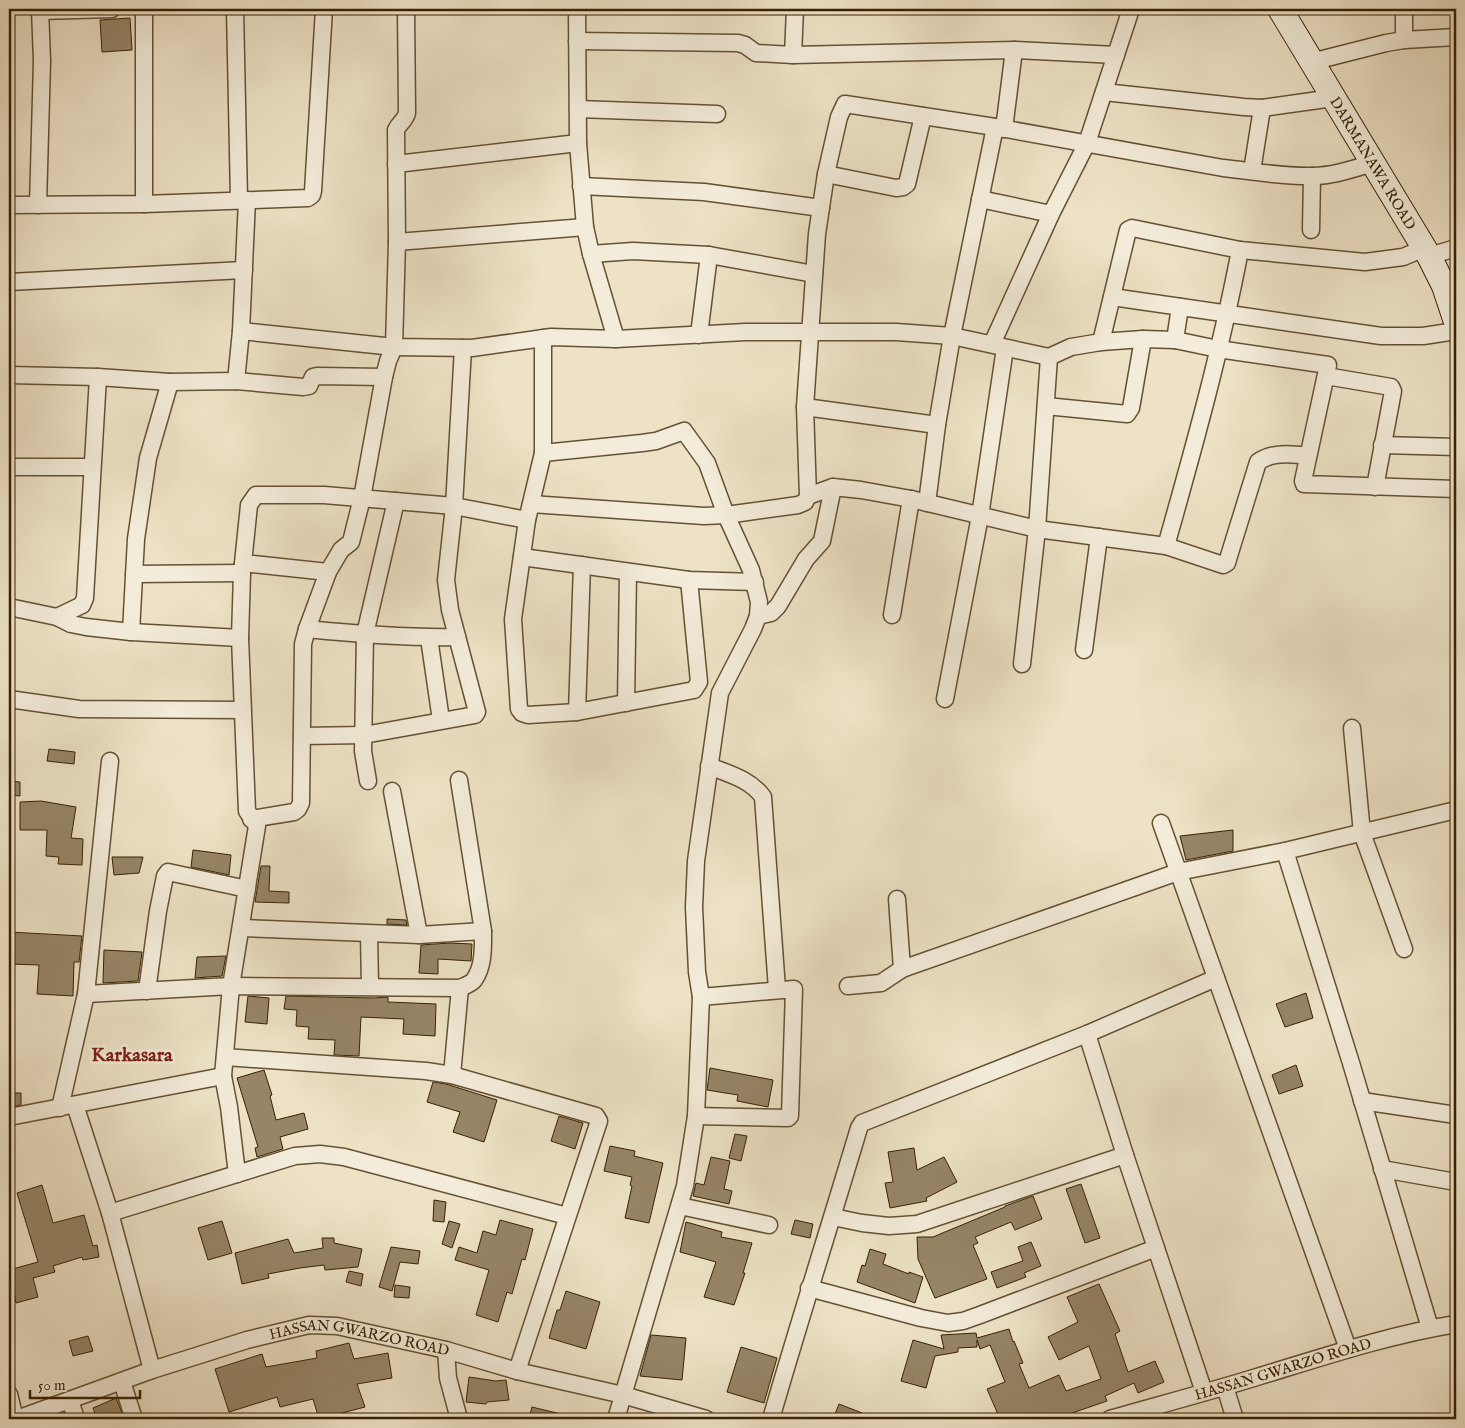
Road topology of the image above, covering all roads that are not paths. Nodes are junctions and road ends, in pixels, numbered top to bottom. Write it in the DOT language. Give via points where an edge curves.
graph roads {
  1 [pos="112,9"];
  2 [pos="144,9"];
  3 [pos="235,9"];
  4 [pos="324,9"];
  5 [pos="406,9"];
  6 [pos="577,9"];
  7 [pos="795,9"];
  8 [pos="1131,9"];
  9 [pos="1280,9"];
  10 [pos="1404,9"];
  11 [pos="40,10"];
  12 [pos="1456,37"];
  13 [pos="1404,40"];
  14 [pos="577,41"];
  15 [pos="1014,50"];
  16 [pos="793,55"];
  17 [pos="1116,56"];
  18 [pos="1311,62"];
  19 [pos="1104,92"];
  20 [pos="1333,98"];
  21 [pos="1262,108"];
  22 [pos="578,109"];
  23 [pos="716,114"];
  24 [pos="923,116"];
  25 [pos="999,128"];
  26 [pos="1087,143"];
  27 [pos="578,144"];
  28 [pos="1373,163"];
  29 [pos="396,164"];
  30 [pos="1252,171"];
  31 [pos="826,174"];
  32 [pos="1312,176"];
  33 [pos="582,186"];
  34 [pos="980,199"];
  35 [pos="243,200"];
  36 [pos="144,204"];
  37 [pos="9,205"];
  38 [pos="38,205"];
  39 [pos="821,208"];
  40 [pos="1052,214"];
  41 [pos="585,227"];
  42 [pos="1311,230"];
  43 [pos="397,242"];
  44 [pos="1456,248"];
  45 [pos="1240,250"];
  46 [pos="1427,252"];
  47 [pos="591,254"];
  48 [pos="709,255"];
  49 [pos="244,270"];
  50 [pos="814,274"];
  51 [pos="9,282"];
  52 [pos="1112,297"];
  53 [pos="1180,307"];
  54 [pos="1227,314"];
  55 [pos="1456,322"];
  56 [pos="242,331"];
  57 [pos="1456,331"];
  58 [pos="809,332"];
  59 [pos="699,335"];
  60 [pos="952,336"];
  61 [pos="543,338"];
  62 [pos="616,339"];
  63 [pos="1143,339"];
  64 [pos="1175,340"];
  65 [pos="1101,342"];
  66 [pos="998,346"];
  67 [pos="394,347"];
  68 [pos="463,348"];
  69 [pos="1218,349"];
  70 [pos="1049,357"];
  71 [pos="9,375"];
  72 [pos="1326,376"];
  73 [pos="98,377"];
  74 [pos="384,377"];
  75 [pos="236,381"];
  76 [pos="170,382"];
  77 [pos="1046,406"];
  78 [pos="805,407"];
  79 [pos="937,425"];
  80 [pos="1382,445"];
  81 [pos="1456,447"];
  82 [pos="543,453"];
  83 [pos="1308,455"];
  84 [pos="9,467"];
  85 [pos="92,467"];
  86 [pos="833,487"];
  87 [pos="1375,487"];
  88 [pos="1456,489"];
  89 [pos="808,496"];
  90 [pos="362,498"];
  91 [pos="396,501"];
  92 [pos="919,501"];
  93 [pos="454,506"];
  94 [pos="529,512"];
  95 [pos="726,515"];
  96 [pos="980,516"];
  97 [pos="1037,529"];
  98 [pos="1099,537"];
  99 [pos="1166,546"];
  100 [pos="522,557"];
  101 [pos="582,566"];
  102 [pos="243,568"];
  103 [pos="328,572"];
  104 [pos="628,572"];
  105 [pos="134,574"];
  106 [pos="689,580"];
  107 [pos="755,582"];
  108 [pos="9,607"];
  109 [pos="892,615"];
  110 [pos="758,616"];
  111 [pos="57,617"];
  112 [pos="307,629"];
  113 [pos="131,632"];
  114 [pos="365,634"];
  115 [pos="457,637"];
  116 [pos="240,638"];
  117 [pos="429,638"];
  118 [pos="1084,650"];
  119 [pos="1022,664"];
  120 [pos="945,698"];
  121 [pos="9,699"];
  122 [pos="626,703"];
  123 [pos="242,710"];
  124 [pos="577,712"];
  125 [pos="441,720"];
  126 [pos="1352,728"];
  127 [pos="364,735"];
  128 [pos="302,736"];
  129 [pos="110,761"];
  130 [pos="709,766"];
  131 [pos="458,780"];
  132 [pos="368,781"];
  133 [pos="392,791"];
  134 [pos="1456,810"];
  135 [pos="254,822"];
  136 [pos="1161,824"];
  137 [pos="1362,832"];
  138 [pos="1285,851"];
  139 [pos="1178,872"];
  140 [pos="247,889"];
  141 [pos="897,899"];
  142 [pos="241,928"];
  143 [pos="483,931"];
  144 [pos="369,934"];
  145 [pos="419,935"];
  146 [pos="1404,949"];
  147 [pos="902,969"];
  148 [pos="1216,978"];
  149 [pos="231,986"];
  150 [pos="848,986"];
  151 [pos="370,987"];
  152 [pos="460,988"];
  153 [pos="777,989"];
  154 [pos="147,991"];
  155 [pos="86,994"];
  156 [pos="701,997"];
  157 [pos="1087,1034"];
  158 [pos="225,1057"];
  159 [pos="452,1075"];
  160 [pos="223,1076"];
  161 [pos="1362,1101"];
  162 [pos="68,1106"];
  163 [pos="1456,1115"];
  164 [pos="696,1116"];
  165 [pos="9,1117"];
  166 [pos="1125,1155"];
  167 [pos="1382,1169"];
  168 [pos="237,1174"];
  169 [pos="1456,1182"];
  170 [pos="680,1206"];
  171 [pos="110,1213"];
  172 [pos="567,1216"];
  173 [pos="833,1217"];
  174 [pos="769,1225"];
  175 [pos="1156,1248"];
  176 [pos="809,1288"];
  177 [pos="1456,1324"];
  178 [pos="1430,1328"];
  179 [pos="1348,1349"];
  180 [pos="446,1350"];
  181 [pos="152,1370"];
  182 [pos="517,1371"];
  183 [pos="122,1382"];
  184 [pos="1225,1387"];
  185 [pos="1204,1392"];
  186 [pos="9,1394"];
  187 [pos="622,1395"];
  188 [pos="70,1400"];
  189 [pos="16,1419"];
  190 [pos="76,1419"];
  191 [pos="134,1419"];
  192 [pos="459,1419"];
  193 [pos="616,1419"];
  194 [pos="706,1419"];
  195 [pos="771,1419"];
  196 [pos="1110,1419"];
  197 [pos="1235,1419"];
  1 -- 11 [label="street"];
  2 -- 36 [label="street"];
  3 -- 35 [label="street"];
  4 -- 35 [label="street" via="312,194 308,198"];
  5 -- 29 [label="street" via="407,113 396,130"];
  6 -- 14 [label="street"];
  7 -- 16 [label="street"];
  8 -- 17 [label="street"];
  9 -- 18 [label="street, DARMANAWA ROAD"];
  10 -- 13 [label="street"];
  11 -- 38 [label="street" via="42,61"];
  12 -- 13 [label="street"];
  13 -- 18 [label="street"];
  14 -- 16 [label="street" via="738,43 756,53"];
  14 -- 22 [label="street"];
  15 -- 16 [label="street"];
  15 -- 17 [label="street"];
  15 -- 25 [label="street"];
  17 -- 19 [label="street"];
  18 -- 20 [label="street, DARMANAWA ROAD"];
  19 -- 21 [label="street"];
  19 -- 26 [label="street"];
  20 -- 21 [label="street"];
  20 -- 28 [label="street, DARMANAWA ROAD"];
  21 -- 30 [label="street"];
  22 -- 23 [label="street"];
  22 -- 27 [label="street"];
  24 -- 25 [label="street"];
  24 -- 31 [label="street" via="845,104"];
  24 -- 31 [label="street" via="907,184 903,187"];
  25 -- 26 [label="street"];
  25 -- 34 [label="street"];
  26 -- 30 [label="street"];
  26 -- 40 [label="street"];
  27 -- 29 [label="street"];
  27 -- 33 [label="street"];
  28 -- 32 [label="street" via="1338,174"];
  28 -- 46 [label="street, DARMANAWA ROAD"];
  29 -- 43 [label="street"];
  30 -- 32 [label="street"];
  31 -- 39 [label="street"];
  32 -- 42 [label="street"];
  33 -- 39 [label="street" via="704,192"];
  33 -- 41 [label="street"];
  34 -- 40 [label="street"];
  34 -- 60 [label="street"];
  35 -- 36 [label="street"];
  35 -- 49 [label="street"];
  36 -- 38 [label="street"];
  37 -- 38 [label="street"];
  39 -- 50 [label="street"];
  40 -- 66 [label="street"];
  41 -- 43 [label="street"];
  41 -- 47 [label="street"];
  43 -- 67 [label="street"];
  44 -- 46 [label="street"];
  45 -- 46 [label="street" via="1365,262"];
  45 -- 52 [label="street" via="1132,228 1128,230"];
  45 -- 54 [label="street"];
  46 -- 55 [label="street, DARMANAWA ROAD" via="1444,286"];
  47 -- 48 [label="street" via="634,251"];
  47 -- 62 [label="street"];
  48 -- 50 [label="street"];
  48 -- 59 [label="street"];
  49 -- 51 [label="street"];
  49 -- 56 [label="street"];
  50 -- 58 [label="street"];
  52 -- 53 [label="street"];
  52 -- 65 [label="street"];
  53 -- 54 [label="street"];
  53 -- 64 [label="street"];
  54 -- 57 [label="street" via="1381,336 1423,336"];
  54 -- 69 [label="street"];
  56 -- 67 [label="street"];
  56 -- 75 [label="street"];
  58 -- 59 [label="street"];
  58 -- 60 [label="street"];
  58 -- 78 [label="street"];
  59 -- 62 [label="street"];
  60 -- 66 [label="street"];
  60 -- 79 [label="street"];
  61 -- 62 [label="street"];
  61 -- 68 [label="street"];
  61 -- 82 [label="street"];
  63 -- 64 [label="street"];
  63 -- 65 [label="street"];
  63 -- 77 [label="street" via="1131,408 1127,414"];
  64 -- 69 [label="street"];
  65 -- 70 [label="street" via="1071,346"];
  66 -- 70 [label="street"];
  66 -- 96 [label="street"];
  67 -- 68 [label="street"];
  67 -- 74 [label="street"];
  68 -- 93 [label="street"];
  69 -- 72 [label="street" via="1327,364"];
  69 -- 99 [label="street"];
  70 -- 77 [label="street"];
  71 -- 73 [label="street"];
  72 -- 80 [label="street" via="1391,387 1393,391"];
  72 -- 83 [label="street"];
  73 -- 76 [label="street"];
  73 -- 85 [label="street"];
  74 -- 75 [label="street" via="317,376 307,387"];
  74 -- 90 [label="street"];
  75 -- 76 [label="street"];
  76 -- 105 [label="street" via="148,458"];
  77 -- 97 [label="street"];
  78 -- 79 [label="street"];
  78 -- 89 [label="street"];
  79 -- 92 [label="street"];
  80 -- 81 [label="street"];
  80 -- 87 [label="street"];
  82 -- 94 [label="street"];
  82 -- 95 [label="street" via="656,441 684,431 707,463"];
  83 -- 87 [label="street" via="1304,484"];
  83 -- 99 [label="street" via="1276,454 1258,462 1227,563 1223,565"];
  84 -- 85 [label="street"];
  85 -- 111 [label="street" via="84,598 82,605"];
  86 -- 89 [label="street"];
  86 -- 92 [label="street"];
  86 -- 110 [label="street" via="822,541 806,559 778,606 771,613"];
  87 -- 88 [label="street"];
  89 -- 95 [label="street" via="798,505"];
  90 -- 91 [label="street"];
  90 -- 102 [label="street" via="256,495 250,505"];
  90 -- 103 [label="street" via="351,542 341,550"];
  91 -- 93 [label="street"];
  91 -- 114 [label="street"];
  92 -- 96 [label="street"];
  92 -- 109 [label="street"];
  93 -- 94 [label="street"];
  93 -- 115 [label="street" via="446,580"];
  94 -- 95 [label="street"];
  94 -- 100 [label="street"];
  95 -- 107 [label="street"];
  96 -- 97 [label="street"];
  96 -- 120 [label="street"];
  97 -- 98 [label="street"];
  97 -- 119 [label="street"];
  98 -- 99 [label="street"];
  98 -- 118 [label="street"];
  100 -- 101 [label="street"];
  100 -- 124 [label="street" via="513,619 519,709 528,714"];
  101 -- 104 [label="street"];
  101 -- 124 [label="street"];
  102 -- 103 [label="street"];
  102 -- 105 [label="street"];
  102 -- 116 [label="street"];
  103 -- 112 [label="street"];
  104 -- 106 [label="street"];
  104 -- 122 [label="street"];
  105 -- 113 [label="street"];
  106 -- 107 [label="street"];
  106 -- 122 [label="street" via="697,687"];
  107 -- 110 [label="street"];
  108 -- 111 [label="street"];
  110 -- 130 [label="street" via="720,693"];
  111 -- 113 [label="street" via="71,624"];
  112 -- 114 [label="street"];
  112 -- 128 [label="street" via="303,644"];
  113 -- 116 [label="street"];
  114 -- 117 [label="street"];
  114 -- 127 [label="street"];
  115 -- 117 [label="street"];
  115 -- 125 [label="street" via="477,712"];
  116 -- 123 [label="street"];
  117 -- 125 [label="street"];
  121 -- 123 [label="street" via="79,709"];
  122 -- 124 [label="street"];
  123 -- 135 [label="street" via="247,811"];
  125 -- 127 [label="street"];
  126 -- 137 [label="street"];
  127 -- 128 [label="street"];
  127 -- 132 [label="street"];
  128 -- 135 [label="street" via="301,803 298,809"];
  129 -- 155 [label="street"];
  130 -- 153 [label="street" via="747,781 763,797"];
  130 -- 156 [label="street" via="694,892"];
  131 -- 143 [label="street"];
  133 -- 145 [label="street"];
  134 -- 137 [label="street"];
  135 -- 140 [label="street"];
  136 -- 139 [label="street"];
  137 -- 138 [label="street"];
  137 -- 146 [label="street"];
  138 -- 139 [label="street"];
  138 -- 161 [label="street"];
  139 -- 147 [label="street"];
  139 -- 148 [label="street"];
  140 -- 142 [label="street"];
  140 -- 154 [label="street" via="168,872 158,911"];
  141 -- 147 [label="street"];
  142 -- 144 [label="street"];
  142 -- 149 [label="street"];
  143 -- 145 [label="street"];
  143 -- 152 [label="street" via="479,969 473,981"];
  144 -- 145 [label="street"];
  144 -- 151 [label="street"];
  147 -- 150 [label="street" via="881,983"];
  148 -- 157 [label="street"];
  148 -- 179 [label="street"];
  149 -- 151 [label="street"];
  149 -- 154 [label="street"];
  149 -- 158 [label="street"];
  151 -- 152 [label="street"];
  152 -- 159 [label="street"];
  153 -- 156 [label="street"];
  153 -- 164 [label="street" via="795,990 789,1118"];
  154 -- 155 [label="street"];
  155 -- 162 [label="street"];
  156 -- 164 [label="street"];
  157 -- 166 [label="street"];
  157 -- 173 [label="street" via="862,1123"];
  158 -- 159 [label="street"];
  158 -- 160 [label="street"];
  159 -- 172 [label="street" via="598,1118"];
  160 -- 162 [label="street"];
  160 -- 168 [label="street"];
  161 -- 163 [label="street"];
  161 -- 167 [label="street"];
  162 -- 165 [label="street"];
  162 -- 171 [label="street"];
  164 -- 170 [label="street"];
  166 -- 173 [label="street" via="917,1224 889,1226"];
  166 -- 175 [label="street"];
  167 -- 169 [label="street"];
  167 -- 178 [label="street"];
  168 -- 171 [label="street"];
  168 -- 172 [label="street" via="295,1156 320,1154 344,1157"];
  170 -- 174 [label="street"];
  170 -- 187 [label="street"];
  171 -- 181 [label="street"];
  172 -- 182 [label="street"];
  173 -- 176 [label="street"];
  175 -- 176 [label="street" via="980,1315 948,1323"];
  175 -- 185 [label="street"];
  176 -- 195 [label="street"];
  177 -- 178 [label="street, HASSAN GWARZO ROAD"];
  178 -- 179 [label="street, HASSAN GWARZO ROAD"];
  179 -- 184 [label="street, HASSAN GWARZO ROAD"];
  180 -- 181 [label="street, HASSAN GWARZO ROAD" via="337,1326 309,1326 247,1340"];
  180 -- 182 [label="street, HASSAN GWARZO ROAD"];
  180 -- 192 [label="street" via="448,1378"];
  181 -- 183 [label="street, HASSAN GWARZO ROAD"];
  182 -- 187 [label="street, HASSAN GWARZO ROAD"];
  183 -- 188 [label="street, HASSAN GWARZO ROAD"];
  183 -- 191 [label="street"];
  184 -- 185 [label="street, HASSAN GWARZO ROAD"];
  184 -- 197 [label="street"];
  185 -- 196 [label="street, HASSAN GWARZO ROAD"];
  186 -- 189 [label="street"];
  187 -- 193 [label="street"];
  187 -- 194 [label="street, HASSAN GWARZO ROAD"];
  188 -- 189 [label="street, HASSAN GWARZO ROAD"];
  188 -- 190 [label="street"];
}
